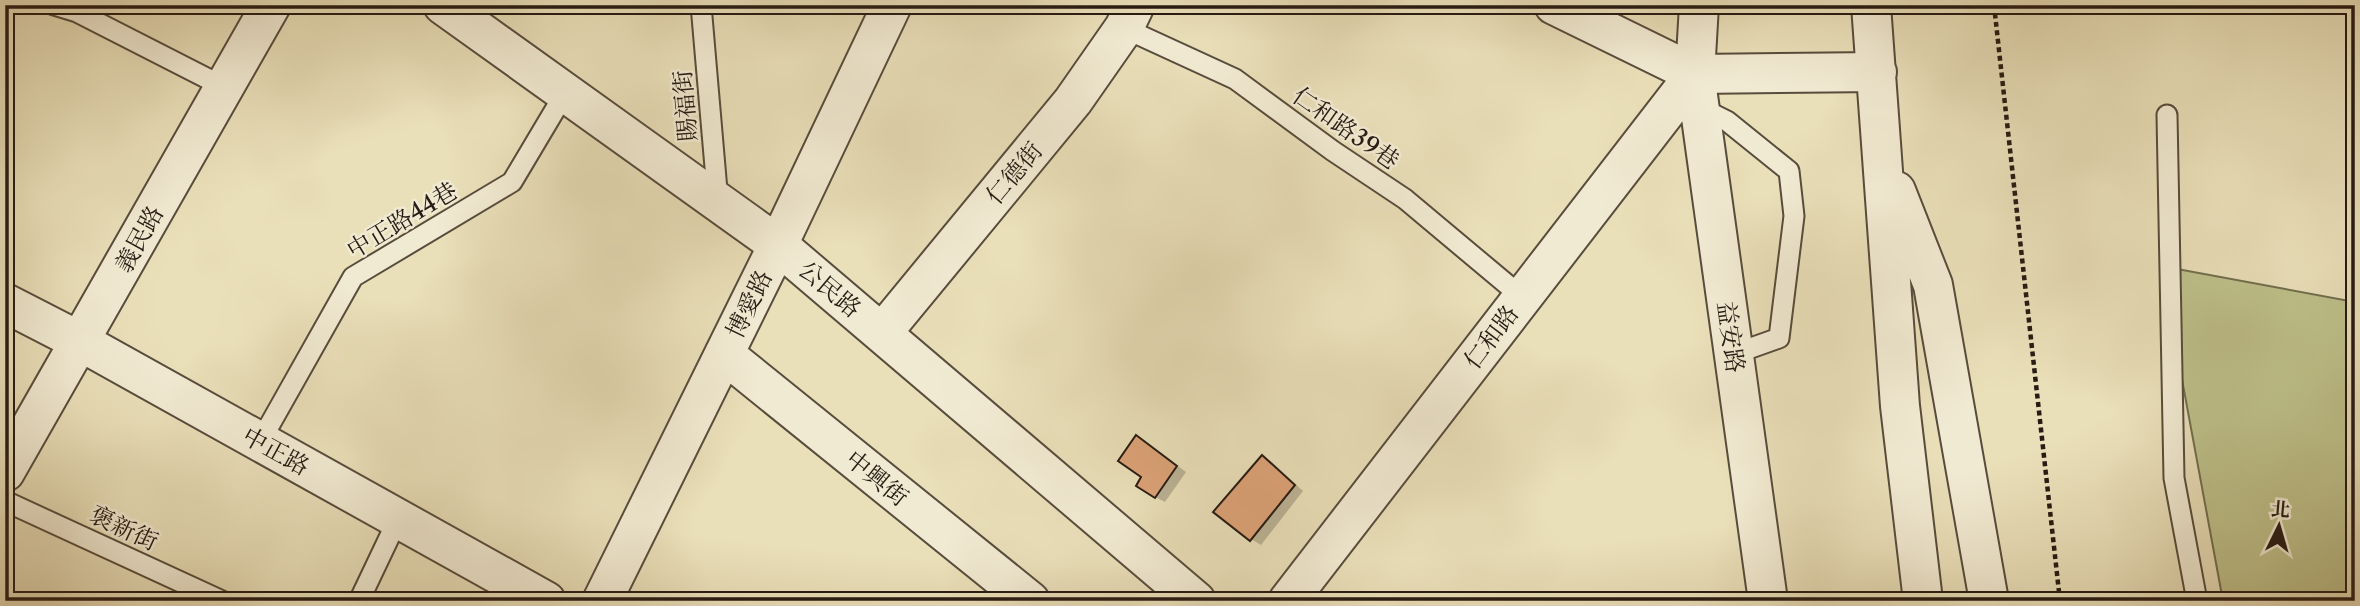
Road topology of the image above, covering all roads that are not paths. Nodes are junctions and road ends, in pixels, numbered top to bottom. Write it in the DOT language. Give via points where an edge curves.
graph roads {
  1 [pos="54,5"];
  2 [pos="271,5"];
  3 [pos="443,5"];
  4 [pos="701,5"];
  5 [pos="892,5"];
  6 [pos="1554,5"];
  7 [pos="1699,5"];
  8 [pos="1871,5"];
  9 [pos="1129,17"];
  10 [pos="1877,72"];
  11 [pos="224,88"];
  12 [pos="1697,91"];
  13 [pos="565,93"];
  14 [pos="2167,115"];
  15 [pos="1883,159"];
  16 [pos="718,202"];
  17 [pos="778,245"];
  18 [pos="1522,297"];
  19 [pos="5,303"];
  20 [pos="882,333"];
  21 [pos="81,342"];
  22 [pos="724,354"];
  23 [pos="1734,354"];
  24 [pos="260,442"];
  25 [pos="5,472"];
  26 [pos="5,500"];
  27 [pos="398,519"];
  28 [pos="222,601"];
  29 [pos="359,601"];
  30 [pos="546,601"];
  31 [pos="602,601"];
  32 [pos="1030,601"];
  33 [pos="1196,601"];
  34 [pos="1289,601"];
  35 [pos="1768,601"];
  36 [pos="1923,601"];
  37 [pos="1989,601"];
  38 [pos="2197,601"];
  1 -- 11 [label="lane" via="77,12"];
  2 -- 11 [label="street, 義民路"];
  3 -- 13 [label="street, 公民路"];
  4 -- 16 [label="lane, 賜福街"];
  5 -- 17 [label="street, 博愛路"];
  6 -- 12 [label="street"];
  7 -- 12 [label="street"];
  8 -- 10 [label="street"];
  9 -- 18 [label="lane, 仁和路39巷" via="1235,79 1405,199"];
  9 -- 20 [label="street, 仁德街" via="1073,102"];
  10 -- 12 [label="street"];
  10 -- 15 [label="street"];
  11 -- 21 [label="street, 義民路"];
  12 -- 18 [label="street, 仁和路"];
  12 -- 23 [label="street, 益安路"];
  12 -- 23 [label="lane" via="1789,171 1794,216 1779,338"];
  13 -- 16 [label="street, 公民路"];
  13 -- 24 [label="lane, 中正路44巷" via="512,182 353,276"];
  14 -- 38 [label="lane" via="2174,478"];
  15 -- 36 [label="street" via="1900,406"];
  15 -- 37 [label="street" via="1933,285"];
  16 -- 17 [label="street, 公民路"];
  17 -- 20 [label="street, 公民路"];
  17 -- 22 [label="street, 博愛路"];
  18 -- 34 [label="street, 仁和路"];
  19 -- 21 [label="street, 中正路"];
  20 -- 33 [label="street, 公民路"];
  21 -- 24 [label="street, 中正路"];
  21 -- 25 [label="street, 義民路"];
  22 -- 31 [label="street, 博愛路"];
  22 -- 32 [label="street, 中興街"];
  23 -- 35 [label="street, 益安路"];
  24 -- 27 [label="street, 中正路"];
  26 -- 28 [label="lane, 褒新街"];
  27 -- 29 [label="lane"];
  27 -- 30 [label="street, 中正路"];
}
